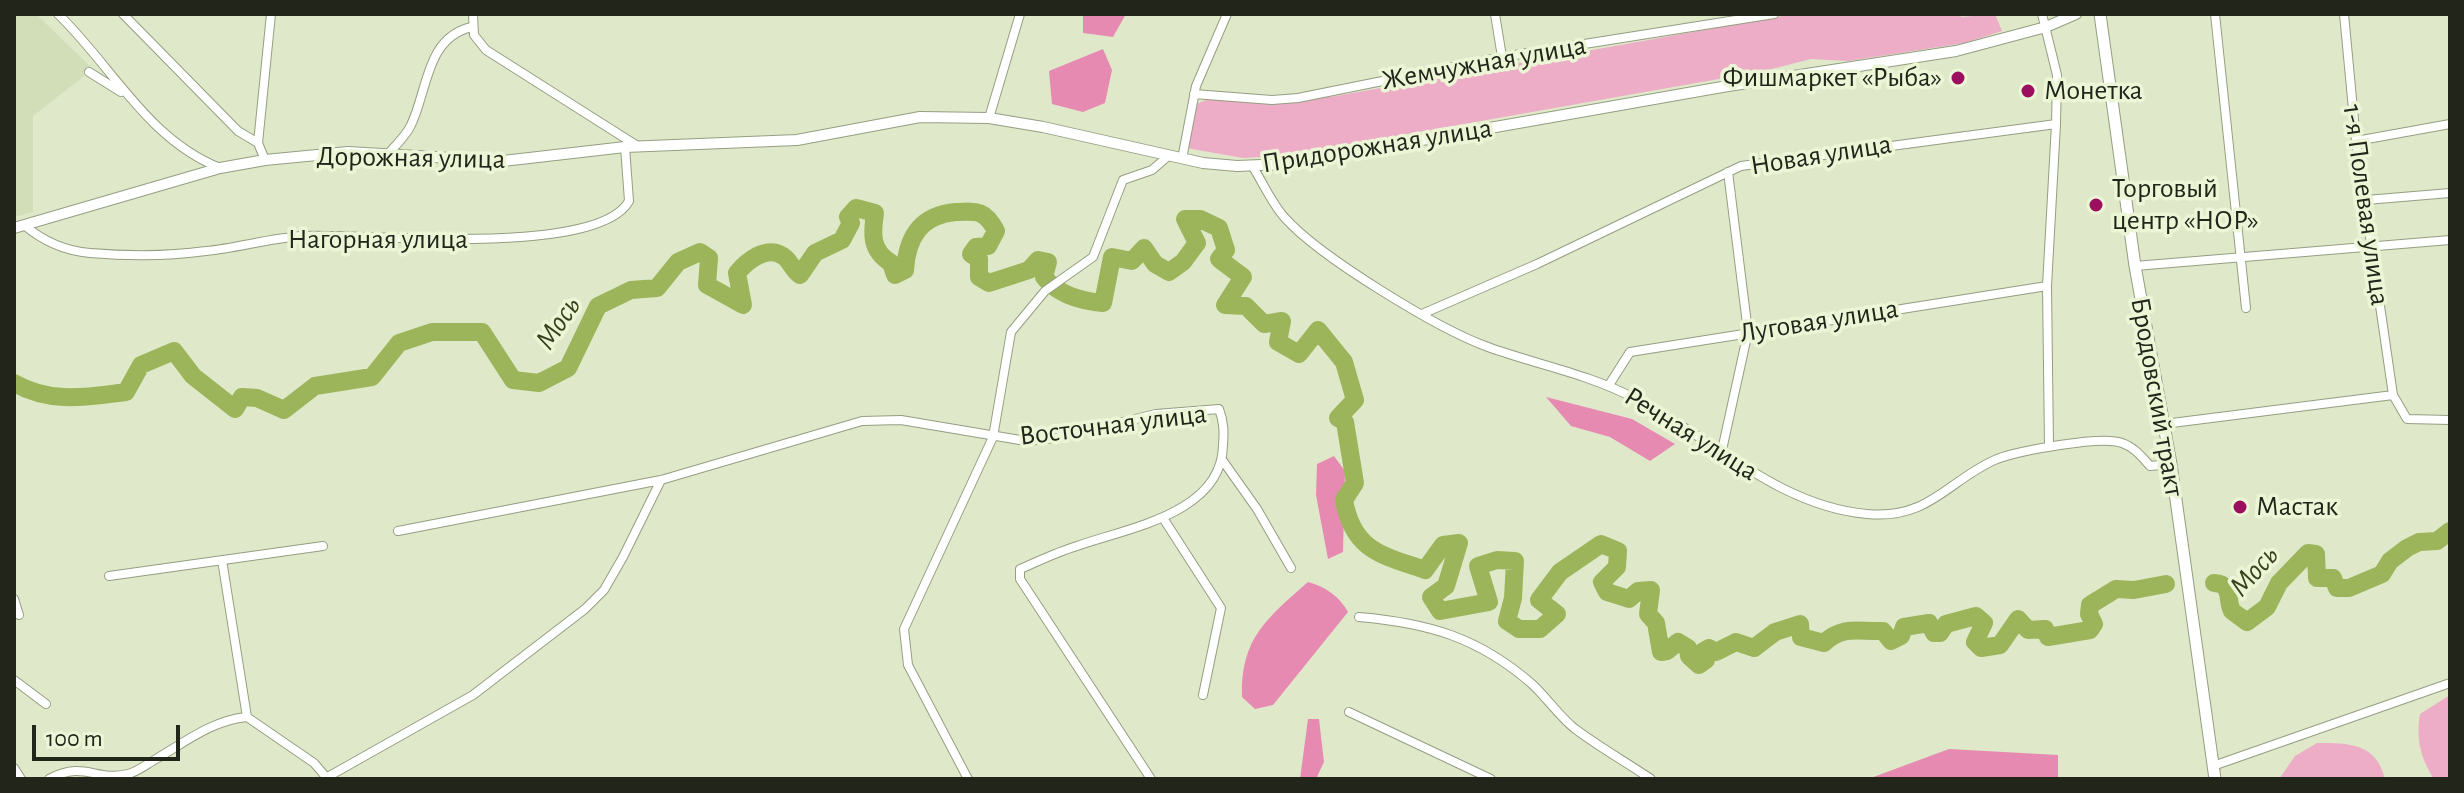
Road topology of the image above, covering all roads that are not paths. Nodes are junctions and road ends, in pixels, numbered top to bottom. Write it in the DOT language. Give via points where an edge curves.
graph roads {
  1 [pos="58,14"];
  2 [pos="123,14"];
  3 [pos="271,14"];
  4 [pos="473,14"];
  5 [pos="1017,14"];
  6 [pos="1227,14"];
  7 [pos="1495,14"];
  8 [pos="1774,14"];
  9 [pos="2042,14"];
  10 [pos="2076,14"];
  11 [pos="2100,14"];
  12 [pos="2215,14"];
  13 [pos="2344,14"];
  14 [pos="472,27"];
  15 [pos="2046,27"];
  16 [pos="1502,57"];
  17 [pos="89,72"];
  18 [pos="1194,94"];
  19 [pos="125,95"];
  20 [pos="989,118"];
  21 [pos="2056,124"];
  22 [pos="2450,124"];
  23 [pos="2356,141"];
  24 [pos="258,143"];
  25 [pos="625,147"];
  26 [pos="639,147"];
  27 [pos="387,155"];
  28 [pos="1167,157"];
  29 [pos="1182,159"];
  30 [pos="265,160"];
  31 [pos="1253,167"];
  32 [pos="220,168"];
  33 [pos="1728,172"];
  34 [pos="2450,193"];
  35 [pos="2366,200"];
  36 [pos="19,227"];
  37 [pos="2450,240"];
  38 [pos="2370,244"];
  39 [pos="2241,255"];
  40 [pos="2135,266"];
  41 [pos="2047,286"];
  42 [pos="2246,308"];
  43 [pos="1422,314"];
  44 [pos="1748,332"];
  45 [pos="1609,385"];
  46 [pos="2393,395"];
  47 [pos="2450,420"];
  48 [pos="2164,424"];
  49 [pos="993,437"];
  50 [pos="2049,446"];
  51 [pos="1722,450"];
  52 [pos="1223,461"];
  53 [pos="2171,464"];
  54 [pos="661,480"];
  55 [pos="1163,518"];
  56 [pos="398,531"];
  57 [pos="323,546"];
  58 [pos="222,560"];
  59 [pos="1291,568"];
  60 [pos="109,576"];
  61 [pos="14,599"];
  62 [pos="19,615"];
  63 [pos="1359,617"];
  64 [pos="14,680"];
  65 [pos="2450,683"];
  66 [pos="1203,695"];
  67 [pos="46,704"];
  68 [pos="1349,712"];
  69 [pos="247,717"];
  70 [pos="2213,766"];
  71 [pos="14,768"];
  72 [pos="325,778"];
  73 [pos="21,779"];
  74 [pos="49,779"];
  75 [pos="968,779"];
  76 [pos="1151,779"];
  77 [pos="1491,779"];
  78 [pos="1651,779"];
  79 [pos="2215,779"];
  1 -- 19 [label="street"];
  2 -- 24 [label="street" via="238,131"];
  3 -- 24 [label="street"];
  4 -- 14 [label="street"];
  5 -- 20 [label="street" via="1017,30"];
  6 -- 18 [label="street"];
  7 -- 16 [label="street"];
  8 -- 16 [label="street, Жемчужная улица"];
  9 -- 15 [label="street"];
  10 -- 15 [label="street, Придорожная улица"];
  11 -- 40 [label="main road, Бродовский тракт"];
  12 -- 39 [label="street"];
  13 -- 23 [label="street, 1-я Полевая улица"];
  14 -- 26 [label="street" via="493,56"];
  14 -- 27 [label="street" via="440,45 409,129"];
  15 -- 21 [label="street" via="2057,75"];
  15 -- 31 [label="street, Придорожная улица" via="1934,55"];
  16 -- 18 [label="street, Жемчужная улица" via="1285,100"];
  17 -- 19 [label="street"];
  18 -- 29 [label="street"];
  19 -- 32 [label="street" via="151,122"];
  20 -- 26 [label="street, Придорожная улица" via="920,117 797,140"];
  20 -- 28 [label="street, Придорожная улица"];
  21 -- 33 [label="street, Новая улица" via="1741,166"];
  21 -- 41 [label="street"];
  22 -- 23 [label="street"];
  23 -- 35 [label="street, 1-я Полевая улица"];
  24 -- 30 [label="street"];
  25 -- 26 [label="street, Придорожная улица"];
  25 -- 27 [label="street, Дорожная улица" via="503,161"];
  25 -- 36 [label="street, Нагорная улица" via="629,201 617,214 566,232 495,241 301,236 204,252 88,253 43,241"];
  27 -- 30 [label="street, Дорожная улица" via="348,152"];
  28 -- 29 [label="street, Придорожная улица"];
  28 -- 49 [label="street" via="1152,170 1123,180 1093,257 1045,291 1011,332"];
  29 -- 31 [label="street, Придорожная улица"];
  30 -- 32 [label="street, Дорожная улица"];
  31 -- 43 [label="street, Речная улица" via="1284,217 1329,255"];
  32 -- 36 [label="street, Дорожная улица"];
  33 -- 43 [label="street, Новая улица"];
  33 -- 44 [label="street"];
  34 -- 35 [label="street"];
  35 -- 38 [label="street, 1-я Полевая улица"];
  37 -- 38 [label="street"];
  38 -- 39 [label="street"];
  38 -- 46 [label="street, 1-я Полевая улица"];
  39 -- 40 [label="street"];
  39 -- 42 [label="street"];
  40 -- 48 [label="main road, Бродовский тракт"];
  41 -- 44 [label="street, Луговая улица"];
  41 -- 50 [label="street"];
  43 -- 45 [label="street, Речная улица" via="1487,347"];
  44 -- 45 [label="street, Луговая улица" via="1630,352"];
  44 -- 51 [label="street"];
  45 -- 51 [label="street, Речная улица"];
  46 -- 47 [label="street" via="2407,419"];
  46 -- 48 [label="street"];
  48 -- 53 [label="main road, Бродовский тракт"];
  49 -- 52 [label="street, Восточная улица" via="1056,438 1156,414 1219,409 1224,421"];
  49 -- 54 [label="street, Восточная улица" via="901,420 862,421"];
  49 -- 75 [label="street" via="904,629 908,665"];
  50 -- 51 [label="street, Речная улица" via="1998,459 1937,500 1868,515 1773,485"];
  50 -- 53 [label="street, Речная улица" via="2114,440 2150,466"];
  52 -- 55 [label="street, Восточная улица" via="1208,484"];
  52 -- 59 [label="street"];
  53 -- 70 [label="main road, Бродовский тракт"];
  54 -- 56 [label="street, Восточная улица"];
  54 -- 72 [label="street" via="604,590 585,609 473,695"];
  55 -- 66 [label="street" via="1221,608"];
  55 -- 76 [label="street, Восточная улица" via="1020,569 1020,579"];
  57 -- 58 [label="street"];
  58 -- 60 [label="street"];
  58 -- 69 [label="street"];
  61 -- 62 [label="street"];
  63 -- 78 [label="street" via="1417,623 1501,660 1573,727"];
  64 -- 67 [label="street"];
  65 -- 70 [label="street"];
  68 -- 77 [label="street"];
  69 -- 72 [label="street" via="314,763"];
  69 -- 74 [label="street" via="226,719 129,774 81,769"];
  70 -- 79 [label="main road, Бродовский тракт"];
  71 -- 73 [label="street"];
}
